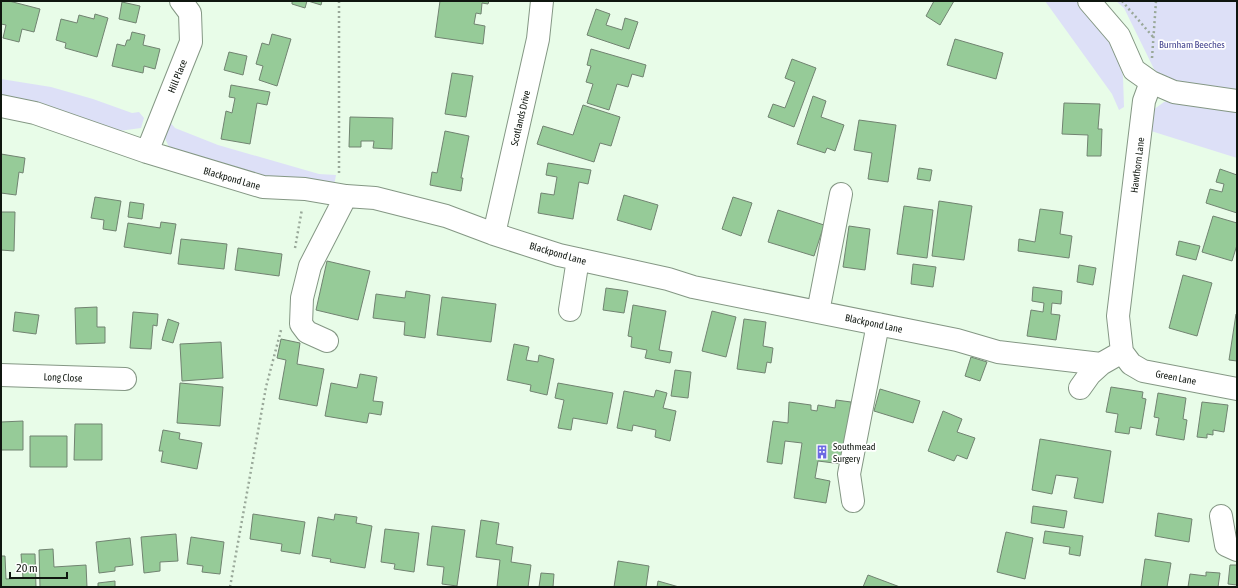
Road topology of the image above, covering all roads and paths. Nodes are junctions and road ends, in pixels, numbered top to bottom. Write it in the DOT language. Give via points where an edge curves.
graph roads {
  1 [pos="181,1"];
  2 [pos="339,1"];
  3 [pos="542,1"];
  4 [pos="1088,1"];
  5 [pos="1122,1"];
  6 [pos="1156,1"];
  7 [pos="1154,38"];
  8 [pos="1151,82"];
  9 [pos="1237,101"];
  10 [pos="1,106"];
  11 [pos="147,152"];
  12 [pos="305,189"];
  13 [pos="840,194"];
  14 [pos="343,195"];
  15 [pos="494,234"];
  16 [pos="295,249"];
  17 [pos="578,259"];
  18 [pos="570,310"];
  19 [pos="818,312"];
  20 [pos="878,324"];
  21 [pos="282,329"];
  22 [pos="327,341"];
  23 [pos="1122,352"];
  24 [pos="1101,364"];
  25 [pos="1,375"];
  26 [pos="125,379"];
  27 [pos="1080,388"];
  28 [pos="1237,389"];
  29 [pos="853,501"];
  30 [pos="1221,516"];
  31 [pos="1237,550"];
  32 [pos="230,587"];
  1 -- 11 [label="street, Hill Place" via="190,12 191,42"];
  2 -- 14 [label="path"];
  3 -- 15 [label="street, Scotlands Drive" via="538,39"];
  4 -- 8 [label="street" via="1119,36 1134,70"];
  5 -- 7 [label="path"];
  6 -- 7 [label="path"];
  7 -- 8 [label="path"];
  8 -- 9 [label="street" via="1174,92"];
  8 -- 23 [label="street, Hawthorn Lane" via="1144,101 1118,316"];
  10 -- 11 [label="street, Blackpond Lane" via="36,113"];
  11 -- 12 [label="street, Blackpond Lane" via="263,187"];
  12 -- 14 [label="street, Blackpond Lane"];
  12 -- 16 [label="path"];
  13 -- 19 [label="street"];
  14 -- 15 [label="street, Blackpond Lane" via="375,198 446,216"];
  14 -- 22 [label="street" via="310,266 302,298 301,324 306,332"];
  15 -- 17 [label="street, Blackpond Lane"];
  17 -- 18 [label="street"];
  17 -- 19 [label="street, Blackpond Lane" via="694,287"];
  19 -- 20 [label="street, Blackpond Lane"];
  20 -- 24 [label="street, Blackpond Lane" via="957,340 998,352"];
  20 -- 29 [label="street" via="849,474"];
  21 -- 32 [label="path" via="266,387"];
  23 -- 24 [label="street"];
  23 -- 28 [label="street, Green Lane" via="1132,364 1143,371"];
  24 -- 27 [label="street"];
  25 -- 26 [label="street, Long Close"];
  30 -- 31 [label="street" via="1226,545"];
}
